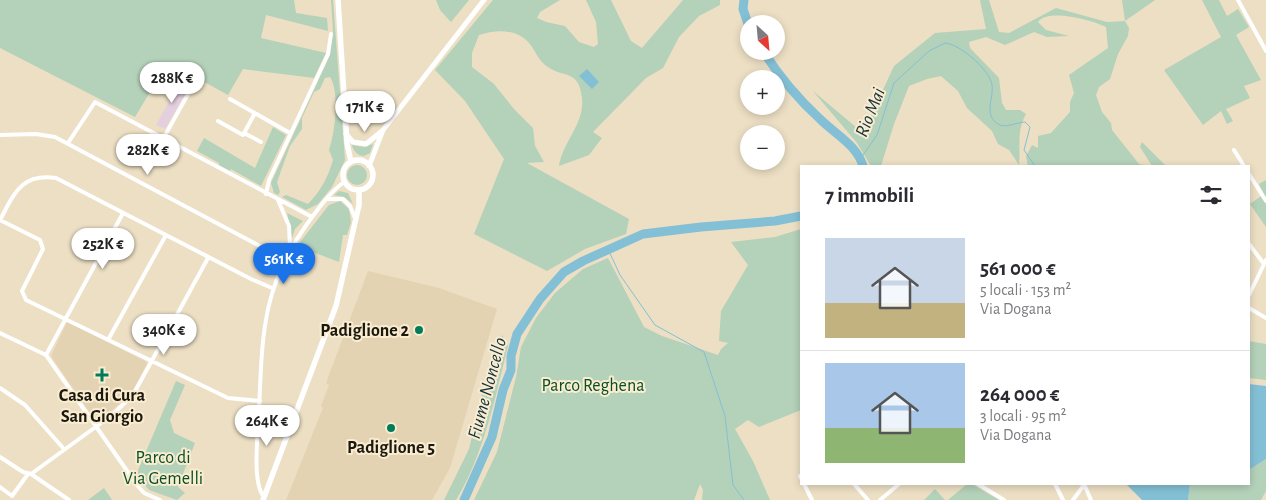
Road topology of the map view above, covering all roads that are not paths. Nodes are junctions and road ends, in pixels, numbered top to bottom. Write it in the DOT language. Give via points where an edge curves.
graph roads {
  1 [pos="338,0"];
  2 [pos="484,0"];
  3 [pos="1238,0"];
  4 [pos="331,34"];
  5 [pos="1266,52"];
  6 [pos="197,78"];
  7 [pos="230,99"];
  8 [pos="255,114"];
  9 [pos="218,121"];
  10 [pos="382,131"];
  11 [pos="244,133"];
  12 [pos="290,133"];
  13 [pos="346,134"];
  14 [pos="0,135"];
  15 [pos="162,139"];
  16 [pos="261,142"];
  17 [pos="68,143"];
  18 [pos="1234,150"];
  19 [pos="351,162"];
  20 [pos="1243,165"];
  21 [pos="369,166"];
  22 [pos="1250,176"];
  23 [pos="344,182"];
  24 [pos="359,190"];
  25 [pos="266,194"];
  26 [pos="326,199"];
  27 [pos="278,200"];
  28 [pos="1266,201"];
  29 [pos="123,212"];
  30 [pos="312,217"];
  31 [pos="356,218"];
  32 [pos="0,220"];
  33 [pos="166,235"];
  34 [pos="1250,245"];
  35 [pos="290,250"];
  36 [pos="208,258"];
  37 [pos="286,260"];
  38 [pos="1265,262"];
  39 [pos="1260,274"];
  40 [pos="1266,274"];
  41 [pos="272,288"];
  42 [pos="1250,293"];
  43 [pos="1250,309"];
  44 [pos="1266,318"];
  45 [pos="66,319"];
  46 [pos="0,333"];
  47 [pos="108,340"];
  48 [pos="46,355"];
  49 [pos="152,361"];
  50 [pos="0,388"];
  51 [pos="260,401"];
  52 [pos="96,426"];
  53 [pos="64,450"];
  54 [pos="0,457"];
  55 [pos="30,474"];
  56 [pos="804,485"];
  57 [pos="855,485"];
  58 [pos="897,485"];
  59 [pos="980,485"];
  60 [pos="1056,485"];
  61 [pos="1083,485"];
  62 [pos="1084,485"];
  63 [pos="0,487"];
  64 [pos="264,499"];
  65 [pos="69,500"];
  66 [pos="160,500"];
  67 [pos="812,500"];
  68 [pos="868,500"];
  69 [pos="880,500"];
  70 [pos="1004,500"];
  71 [pos="1063,500"];
  72 [pos="1075,500"];
  73 [pos="1091,500"];
  1 -- 13 [label="main road"];
  2 -- 10 [label="street"];
  3 -- 5 [label="street"];
  4 -- 12 [label="street" via="328,54"];
  6 -- 15 [label="street"];
  7 -- 8 [label="street"];
  8 -- 11 [label="street"];
  8 -- 12 [label="street"];
  9 -- 11 [label="street"];
  10 -- 13 [label="street" via="366,144 353,142"];
  10 -- 21 [label="street"];
  11 -- 16 [label="street"];
  12 -- 25 [label="street"];
  13 -- 19 [label="main road"];
  14 -- 17 [label="street" via="36,134"];
  15 -- 17 [label="street" via="95,102"];
  15 -- 25 [label="street"];
  17 -- 37 [label="street"];
  18 -- 20 [label="street"];
  19 -- 21 [label="main road" via="361,161"];
  19 -- 23 [label="main road" via="345,168"];
  21 -- 24 [label="main road" via="372,179 368,187"];
  22 -- 28 [label="street"];
  23 -- 24 [label="main road"];
  23 -- 26 [label="street"];
  24 -- 31 [label="main road"];
  25 -- 27 [label="street"];
  26 -- 30 [label="street"];
  26 -- 31 [label="street" via="343,199"];
  27 -- 30 [label="street"];
  27 -- 35 [label="street" via="289,226"];
  29 -- 32 [label="street" via="56,178 44,176 16,191"];
  29 -- 33 [label="street"];
  29 -- 45 [label="street"];
  30 -- 35 [label="street"];
  31 -- 64 [label="main road" via="336,306"];
  32 -- 45 [label="street" via="43,244 22,292 23,297"];
  33 -- 36 [label="street"];
  33 -- 47 [label="street"];
  34 -- 38 [label="street"];
  35 -- 37 [label="street"];
  36 -- 41 [label="street"];
  36 -- 49 [label="street"];
  37 -- 41 [label="street"];
  38 -- 39 [label="street"];
  39 -- 40 [label="street"];
  39 -- 42 [label="street"];
  41 -- 51 [label="street" via="264,323"];
  43 -- 44 [label="street"];
  45 -- 47 [label="street"];
  45 -- 48 [label="street"];
  46 -- 48 [label="street"];
  47 -- 49 [label="street"];
  48 -- 52 [label="street"];
  49 -- 51 [label="street" via="228,398"];
  49 -- 52 [label="street" via="125,405"];
  50 -- 53 [label="street" via="25,405"];
  51 -- 64 [label="street" via="258,482"];
  52 -- 53 [label="street"];
  52 -- 66 [label="street" via="137,485 144,493"];
  53 -- 55 [label="street"];
  54 -- 55 [label="street"];
  55 -- 63 [label="street" via="12,496"];
  55 -- 65 [label="street"];
  56 -- 67 [label="street"];
  57 -- 68 [label="street"];
  58 -- 69 [label="street"];
  59 -- 70 [label="street"];
  60 -- 71 [label="street"];
  61 -- 72 [label="street"];
  62 -- 73 [label="street"];
}
